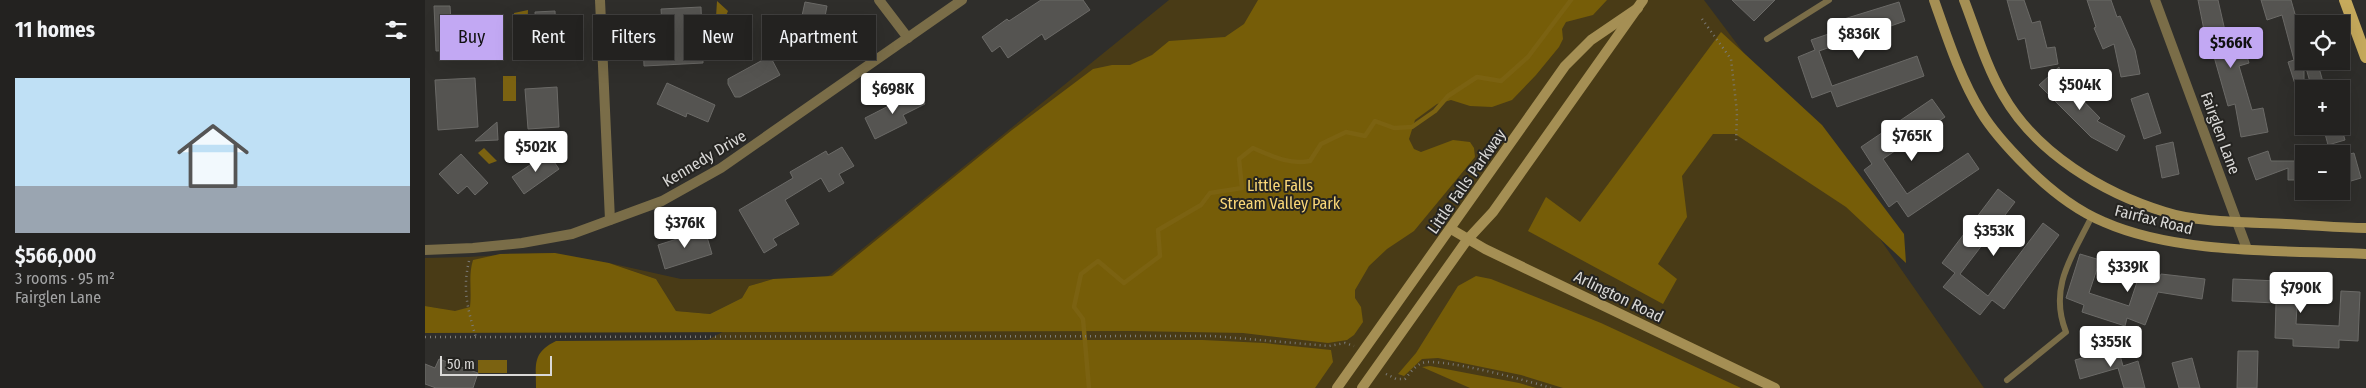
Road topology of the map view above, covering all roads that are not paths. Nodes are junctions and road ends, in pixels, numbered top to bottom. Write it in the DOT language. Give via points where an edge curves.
graph roads {
  1 [pos="600,0"];
  2 [pos="879,0"];
  3 [pos="962,0"];
  4 [pos="1829,0"];
  5 [pos="1933,0"];
  6 [pos="1963,0"];
  7 [pos="2155,0"];
  8 [pos="2345,0"];
  9 [pos="1641,4"];
  10 [pos="908,38"];
  11 [pos="1767,39"];
  12 [pos="2366,57"];
  13 [pos="2092,216"];
  14 [pos="610,220"];
  15 [pos="2238,222"];
  16 [pos="2366,228"];
  17 [pos="1451,229"];
  18 [pos="1467,240"];
  19 [pos="2247,249"];
  20 [pos="425,250"];
  21 [pos="2366,254"];
  22 [pos="2007,380"];
  23 [pos="1365,387"];
  24 [pos="1337,388"];
  25 [pos="1775,388"];
  1 -- 14 [label="street"];
  2 -- 10 [label="street"];
  3 -- 10 [label="street, Kennedy Drive"];
  4 -- 11 [label="lane"];
  5 -- 13 [label="street, Fairfax Road" via="1961,72 1980,111 1996,134 2038,177 2064,199"];
  6 -- 15 [label="street, Fairfax Road" via="2003,95 2037,137 2062,160 2101,186 2167,213"];
  7 -- 15 [label="street, Fairglen Lane"];
  8 -- 12 [label="main road"];
  9 -- 17 [label="street, Little Falls Parkway" via="1591,40 1565,66"];
  9 -- 18 [label="street, Little Falls Parkway" via="1493,212"];
  10 -- 14 [label="street, Kennedy Drive" via="721,168 661,201"];
  13 -- 19 [label="street, Fairfax Road" via="2139,234 2190,244"];
  13 -- 22 [label="lane" via="2061,278 2059,315 2066,332"];
  14 -- 20 [label="street, Kennedy Drive" via="572,234 522,243"];
  15 -- 16 [label="street, Fairfax Road"];
  15 -- 19 [label="street, Fairglen Lane"];
  17 -- 18 [label="street, Arlington Road"];
  17 -- 24 [label="street, Little Falls Parkway"];
  18 -- 23 [label="street, Little Falls Parkway"];
  18 -- 25 [label="street, Arlington Road"];
  19 -- 21 [label="street, Fairfax Road"];
}
